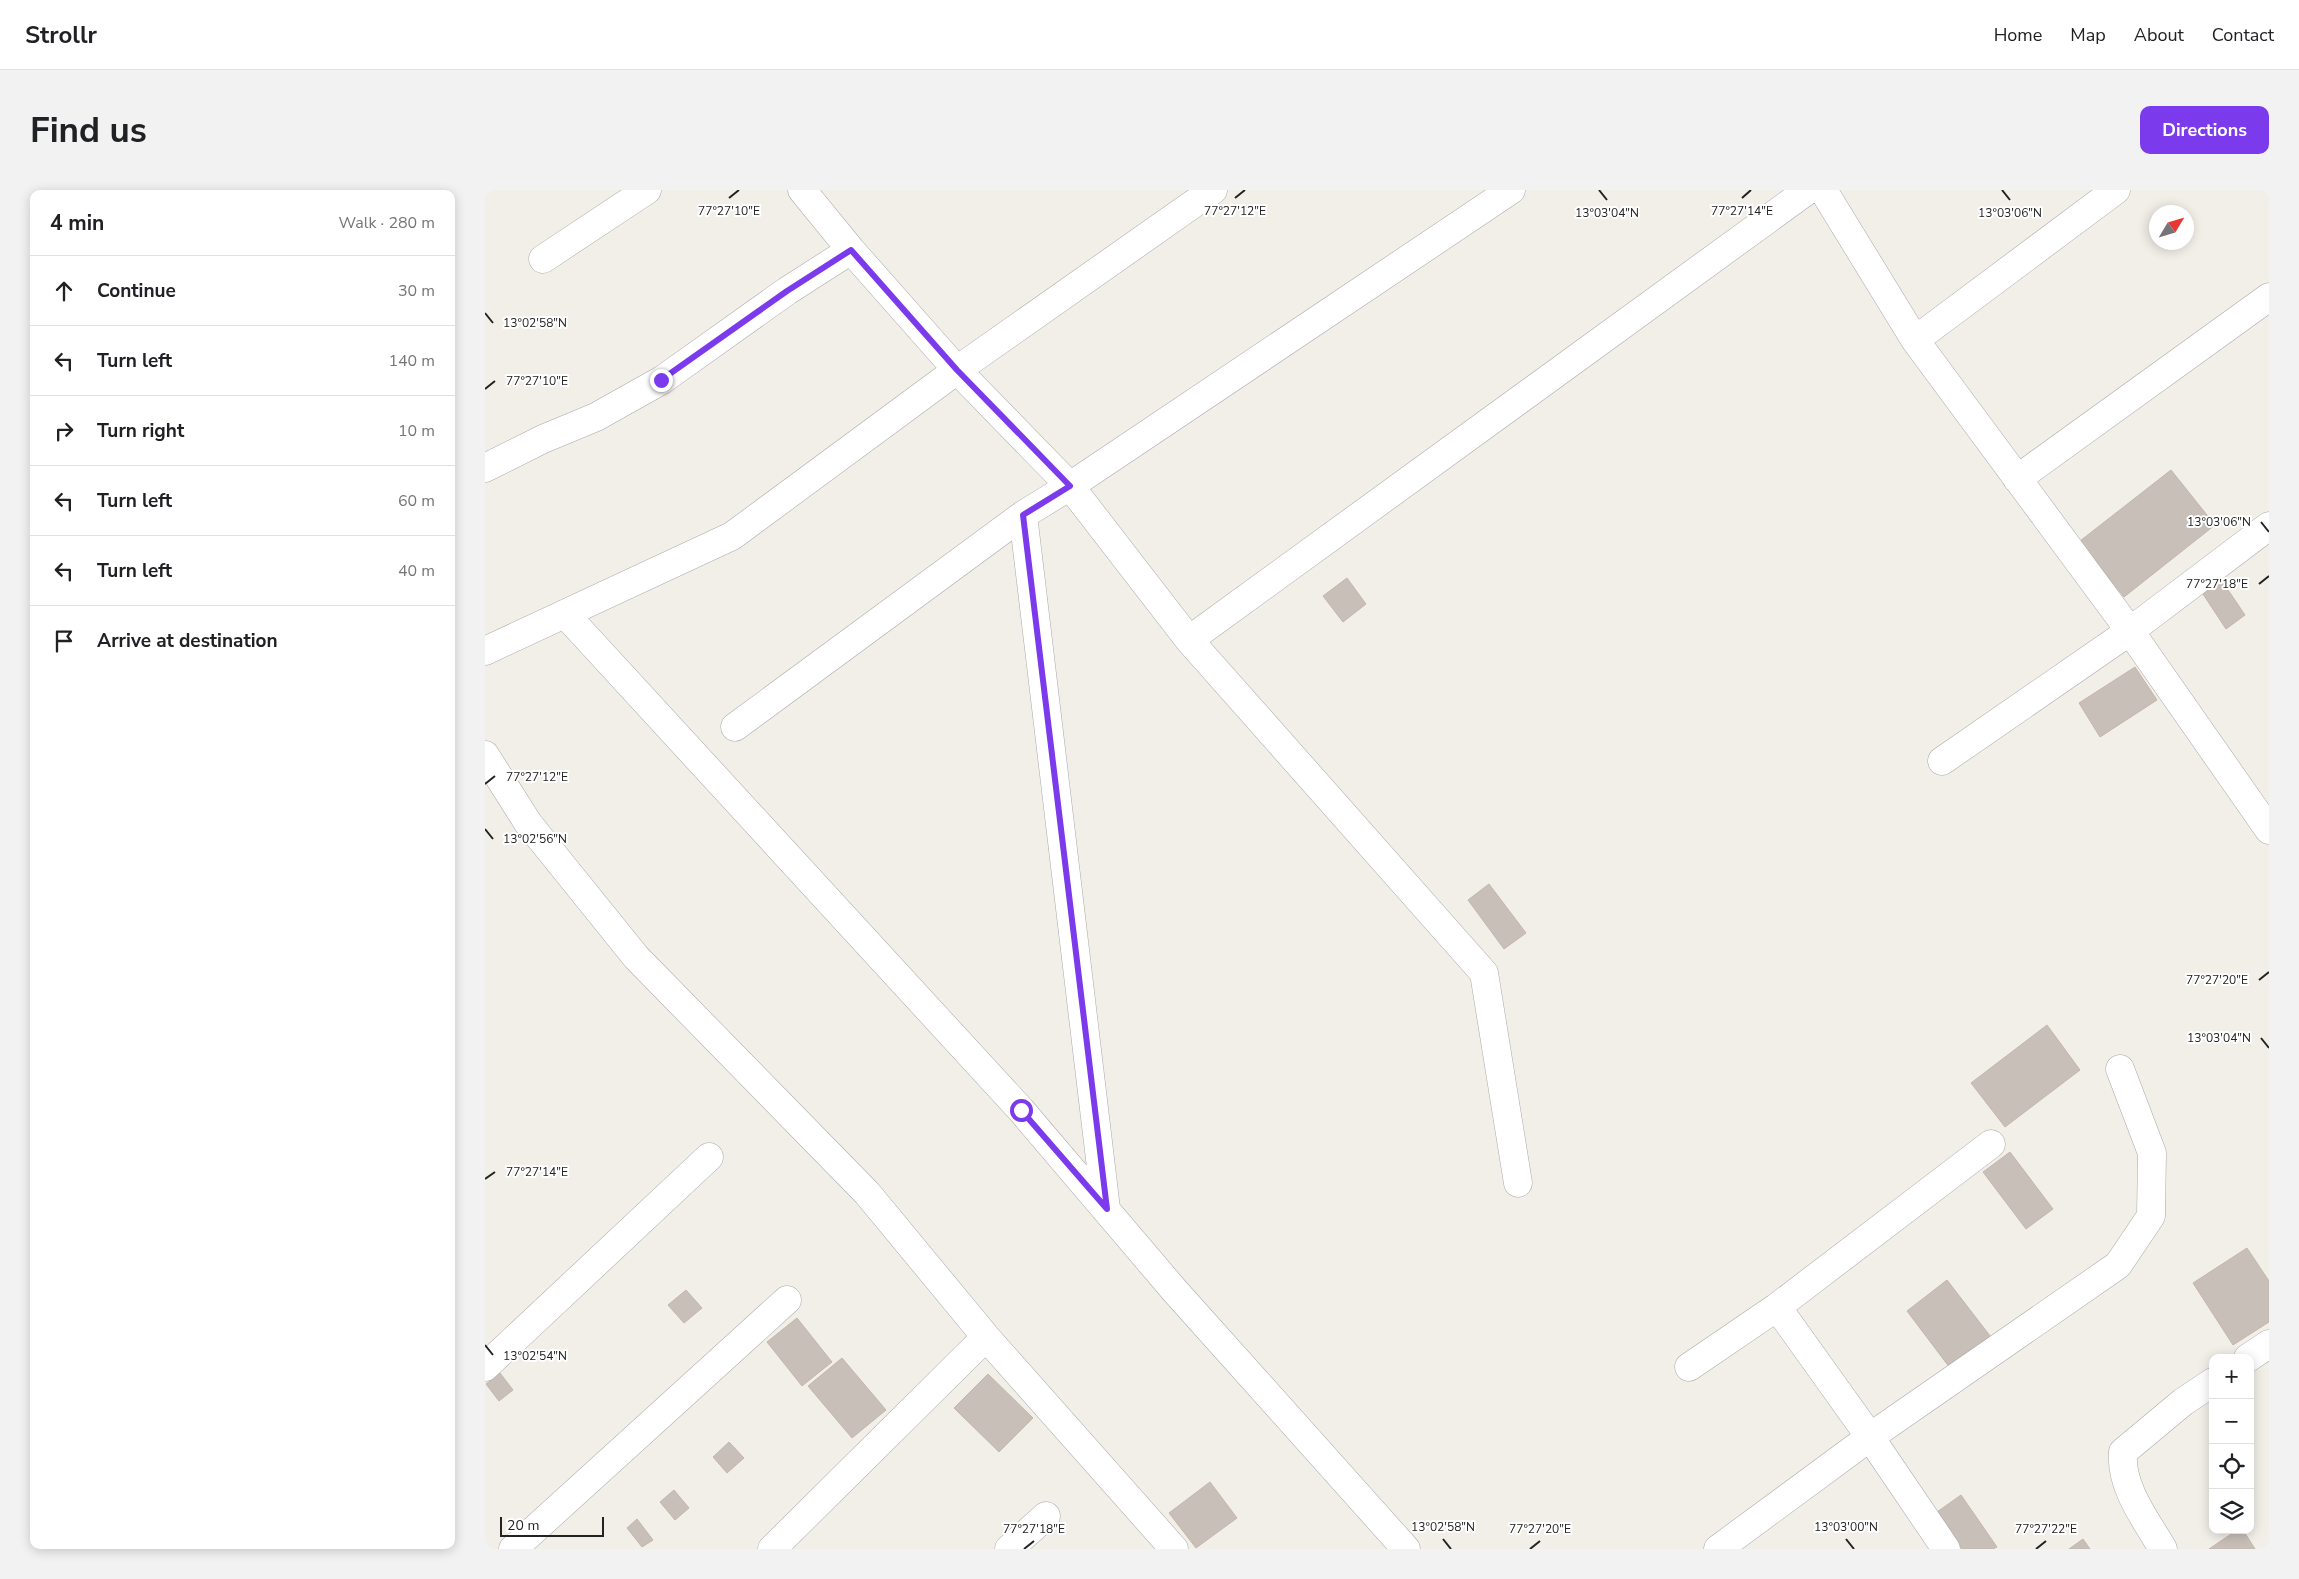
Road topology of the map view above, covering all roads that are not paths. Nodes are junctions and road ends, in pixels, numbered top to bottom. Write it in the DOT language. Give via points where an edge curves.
graph roads {
  1 [pos="647,190"];
  2 [pos="802,190"];
  3 [pos="1213,190"];
  4 [pos="1511,190"];
  5 [pos="1808,190"];
  6 [pos="1823,190"];
  7 [pos="2117,190"];
  8 [pos="851,250"];
  9 [pos="543,259"];
  10 [pos="2269,297"];
  11 [pos="1915,340"];
  12 [pos="957,370"];
  13 [pos="485,468"];
  14 [pos="2017,479"];
  15 [pos="1070,486"];
  16 [pos="1023,515"];
  17 [pos="2269,526"];
  18 [pos="566,615"];
  19 [pos="2130,632"];
  20 [pos="1189,640"];
  21 [pos="485,651"];
  22 [pos="735,727"];
  23 [pos="485,755"];
  24 [pos="1942,761"];
  25 [pos="2269,830"];
  26 [pos="2120,1069"];
  27 [pos="1991,1144"];
  28 [pos="709,1157"];
  29 [pos="1519,1183"];
  30 [pos="1107,1209"];
  31 [pos="787,1300"];
  32 [pos="1777,1307"];
  33 [pos="986,1337"];
  34 [pos="2269,1344"];
  35 [pos="2254,1354"];
  36 [pos="485,1367"];
  37 [pos="1689,1367"];
  38 [pos="2209,1385"];
  39 [pos="1870,1437"];
  40 [pos="1046,1516"];
  41 [pos="513,1549"];
  42 [pos="773,1549"];
  43 [pos="1009,1549"];
  44 [pos="1174,1549"];
  45 [pos="1406,1549"];
  46 [pos="1718,1549"];
  47 [pos="1946,1549"];
  48 [pos="2163,1549"];
  1 -- 9 [label="street"];
  2 -- 8 [label="street"];
  3 -- 12 [label="street"];
  4 -- 15 [label="street"];
  5 -- 20 [label="street"];
  6 -- 11 [label="street"];
  7 -- 11 [label="street"];
  8 -- 12 [label="street"];
  8 -- 13 [label="street" via="661,380 597,417"];
  10 -- 14 [label="street"];
  11 -- 14 [label="street"];
  12 -- 15 [label="street"];
  12 -- 18 [label="street" via="732,536"];
  14 -- 19 [label="street"];
  15 -- 16 [label="street"];
  15 -- 20 [label="street"];
  16 -- 22 [label="street"];
  16 -- 30 [label="street"];
  17 -- 19 [label="street"];
  18 -- 21 [label="street"];
  18 -- 30 [label="street" via="1014,1103"];
  19 -- 24 [label="street"];
  19 -- 25 [label="street"];
  20 -- 29 [label="street" via="1484,973"];
  23 -- 33 [label="street" via="527,823 636,957 867,1193"];
  26 -- 39 [label="street" via="2152,1153 2151,1216 2118,1265"];
  27 -- 32 [label="street"];
  28 -- 36 [label="street"];
  30 -- 45 [label="street" via="1175,1291"];
  31 -- 41 [label="street"];
  32 -- 37 [label="street"];
  32 -- 39 [label="street"];
  33 -- 42 [label="street"];
  33 -- 44 [label="street"];
  34 -- 35 [label="street"];
  38 -- 48 [label="street" via="2123,1452 2122,1464 2131,1495"];
  39 -- 46 [label="street"];
  39 -- 47 [label="street"];
  40 -- 43 [label="street"];
}
